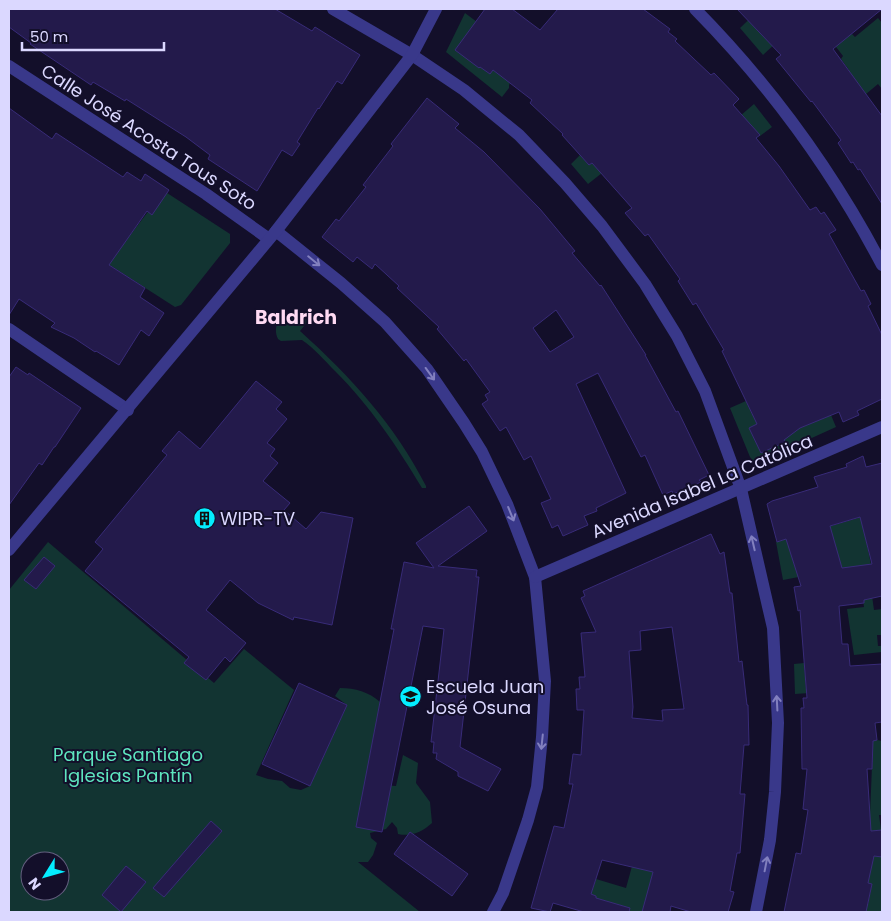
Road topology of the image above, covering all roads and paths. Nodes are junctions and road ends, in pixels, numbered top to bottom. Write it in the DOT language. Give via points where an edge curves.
graph roads {
  1 [pos="333,9"];
  2 [pos="436,9"];
  3 [pos="695,9"];
  4 [pos="412,55"];
  5 [pos="9,66"];
  6 [pos="272,235"];
  7 [pos="882,265"];
  8 [pos="9,329"];
  9 [pos="128,410"];
  10 [pos="882,427"];
  11 [pos="741,489"];
  12 [pos="9,550"];
  13 [pos="534,577"];
  14 [pos="493,912"];
  15 [pos="756,912"];
  1 -- 4 [label="street"];
  2 -- 4 [label="street"];
  3 -- 7 [label="street" via="733,48 813,149 860,222"];
  4 -- 6 [label="street"];
  4 -- 11 [label="street" via="464,90 519,135 602,226 645,284 677,336 705,391"];
  5 -- 6 [label="street, Calle José Acosta Tous Soto"];
  6 -- 9 [label="street"];
  6 -- 13 [label="street, Calle José Acosta Tous Soto, one-way" via="342,284 385,322 427,369 482,452 507,504"];
  8 -- 9 [label="street"];
  9 -- 12 [label="street"];
  10 -- 11 [label="street, Avenida Isabel La Católica"];
  11 -- 13 [label="street, Avenida Isabel La Católica"];
  15 -- 11 [label="street, one-way" via="770,840 778,723 773,628"];
  13 -- 14 [label="street, Calle José Acosta Tous Soto, one-way" via="545,681 537,787 510,874"];
}
